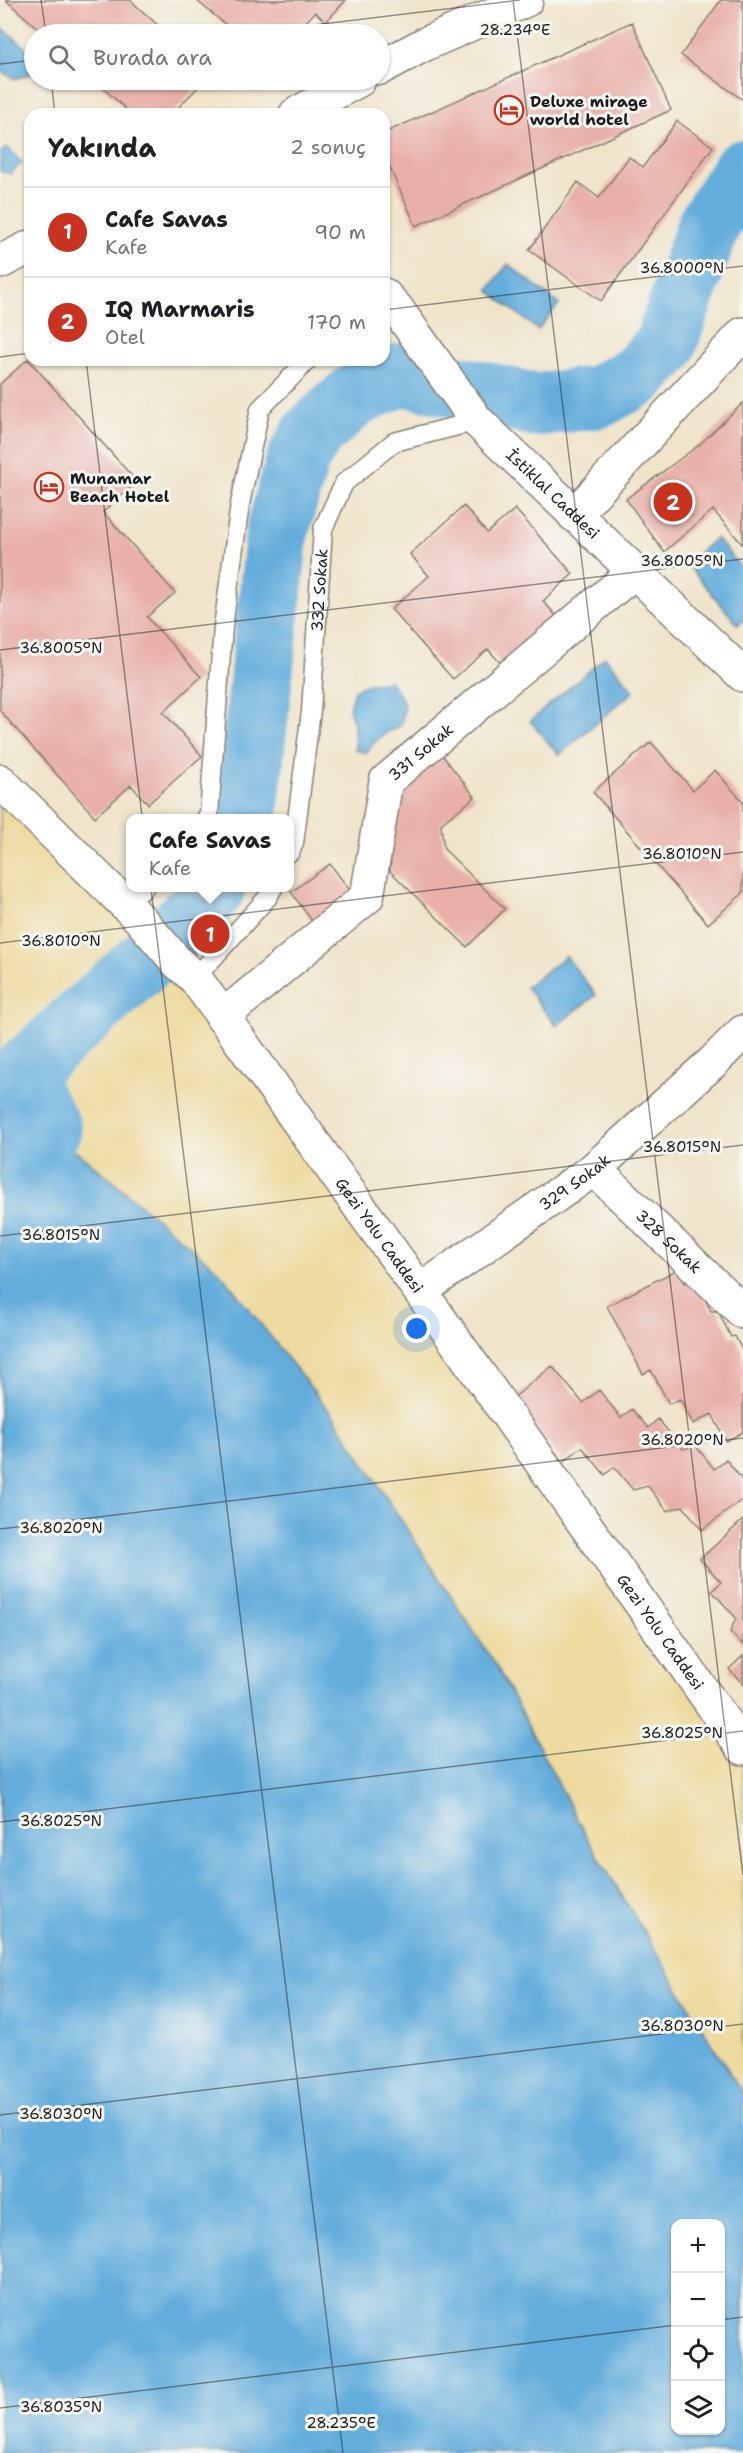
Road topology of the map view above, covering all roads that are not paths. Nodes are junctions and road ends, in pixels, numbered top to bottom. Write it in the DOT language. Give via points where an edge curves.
graph roads {
  1 [pos="526,0"];
  2 [pos="390,63"];
  3 [pos="340,90"];
  4 [pos="307,108"];
  5 [pos="24,250"];
  6 [pos="0,262"];
  7 [pos="390,310"];
  8 [pos="743,334"];
  9 [pos="302,366"];
  10 [pos="477,421"];
  11 [pos="574,514"];
  12 [pos="634,572"];
  13 [pos="743,675"];
  14 [pos="0,781"];
  15 [pos="209,814"];
  16 [pos="294,843"];
  17 [pos="271,892"];
  18 [pos="136,903"];
  19 [pos="186,971"];
  20 [pos="222,1017"];
  21 [pos="743,1032"];
  22 [pos="594,1169"];
  23 [pos="420,1291"];
  24 [pos="743,1312"];
  25 [pos="743,1748"];
  1 -- 2 [label="street"];
  3 -- 4 [label="street"];
  5 -- 6 [label="street"];
  7 -- 10 [label="street, İstiklal Caddesi"];
  8 -- 11 [label="street"];
  9 -- 15 [label="lane" via="260,409 240,504 223,627"];
  10 -- 11 [label="street, İstiklal Caddesi"];
  10 -- 16 [label="lane, 332 Sokak" via="394,442 344,483 323,530 311,711"];
  11 -- 12 [label="street, İstiklal Caddesi"];
  12 -- 13 [label="street, İstiklal Caddesi"];
  12 -- 20 [label="street, 331 Sokak" via="386,781 367,897"];
  14 -- 18 [label="street, Gezi Yolu Caddesi"];
  17 -- 19 [label="lane"];
  18 -- 19 [label="street, Gezi Yolu Caddesi"];
  19 -- 20 [label="street, Gezi Yolu Caddesi"];
  20 -- 23 [label="street, Gezi Yolu Caddesi"];
  21 -- 22 [label="street, 329 Sokak"];
  22 -- 23 [label="street, 329 Sokak"];
  22 -- 24 [label="street, 328 Sokak"];
  23 -- 25 [label="street, Gezi Yolu Caddesi"];
}
